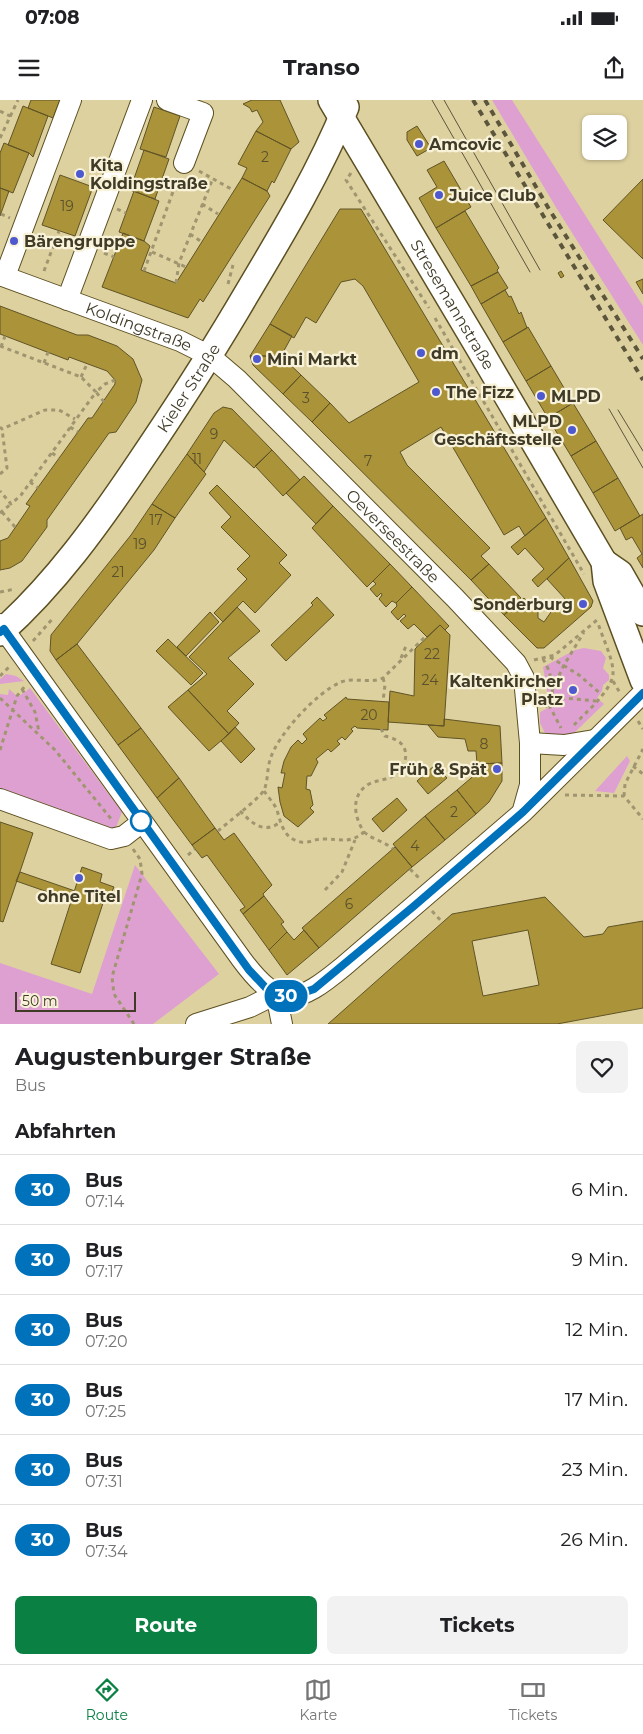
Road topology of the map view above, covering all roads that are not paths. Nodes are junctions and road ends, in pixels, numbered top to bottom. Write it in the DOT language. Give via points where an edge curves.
graph roads {
  1 [pos="71,100"];
  2 [pos="142,100"];
  3 [pos="167,100"];
  4 [pos="340,106"];
  5 [pos="184,163"];
  6 [pos="2,275"];
  7 [pos="67,300"];
  8 [pos="210,356"];
  9 [pos="604,562"];
  10 [pos="643,613"];
  11 [pos="1,629"];
  12 [pos="643,680"];
  13 [pos="643,693"];
  14 [pos="594,740"];
  15 [pos="530,742"];
  16 [pos="0,799"];
  17 [pos="523,812"];
  18 [pos="142,822"];
  19 [pos="276,994"];
  20 [pos="196,1024"];
  21 [pos="282,1024"];
  1 -- 6 [label="street, Koldingstraße"];
  2 -- 7 [label="street, Koldingstraße"];
  3 -- 5 [label="street" via="203,113"];
  4 -- 8 [label="main road, Kieler Straße" via="316,173"];
  4 -- 9 [label="main road, Stresemannstraße"];
  6 -- 7 [label="street, Koldingstraße"];
  7 -- 8 [label="street, Koldingstraße"];
  8 -- 11 [label="main road, Kieler Straße" via="110,507 57,574"];
  8 -- 15 [label="street, Oeverseestraße" via="298,440 516,663 524,678"];
  9 -- 10 [label="main road, Stresemannstraße" via="620,573"];
  9 -- 12 [label="main road, Stresemannstraße" via="606,581"];
  11 -- 18 [label="street"];
  13 -- 14 [label="street"];
  14 -- 15 [label="street" via="578,744 560,739"];
  14 -- 17 [label="street"];
  15 -- 17 [label="street, Oeverseestraße" via="530,785"];
  16 -- 18 [label="street" via="106,838 124,836"];
  17 -- 19 [label="street" via="322,984 294,996"];
  18 -- 19 [label="street" via="249,970"];
  19 -- 20 [label="street" via="250,1007"];
  19 -- 21 [label="street"];
}
